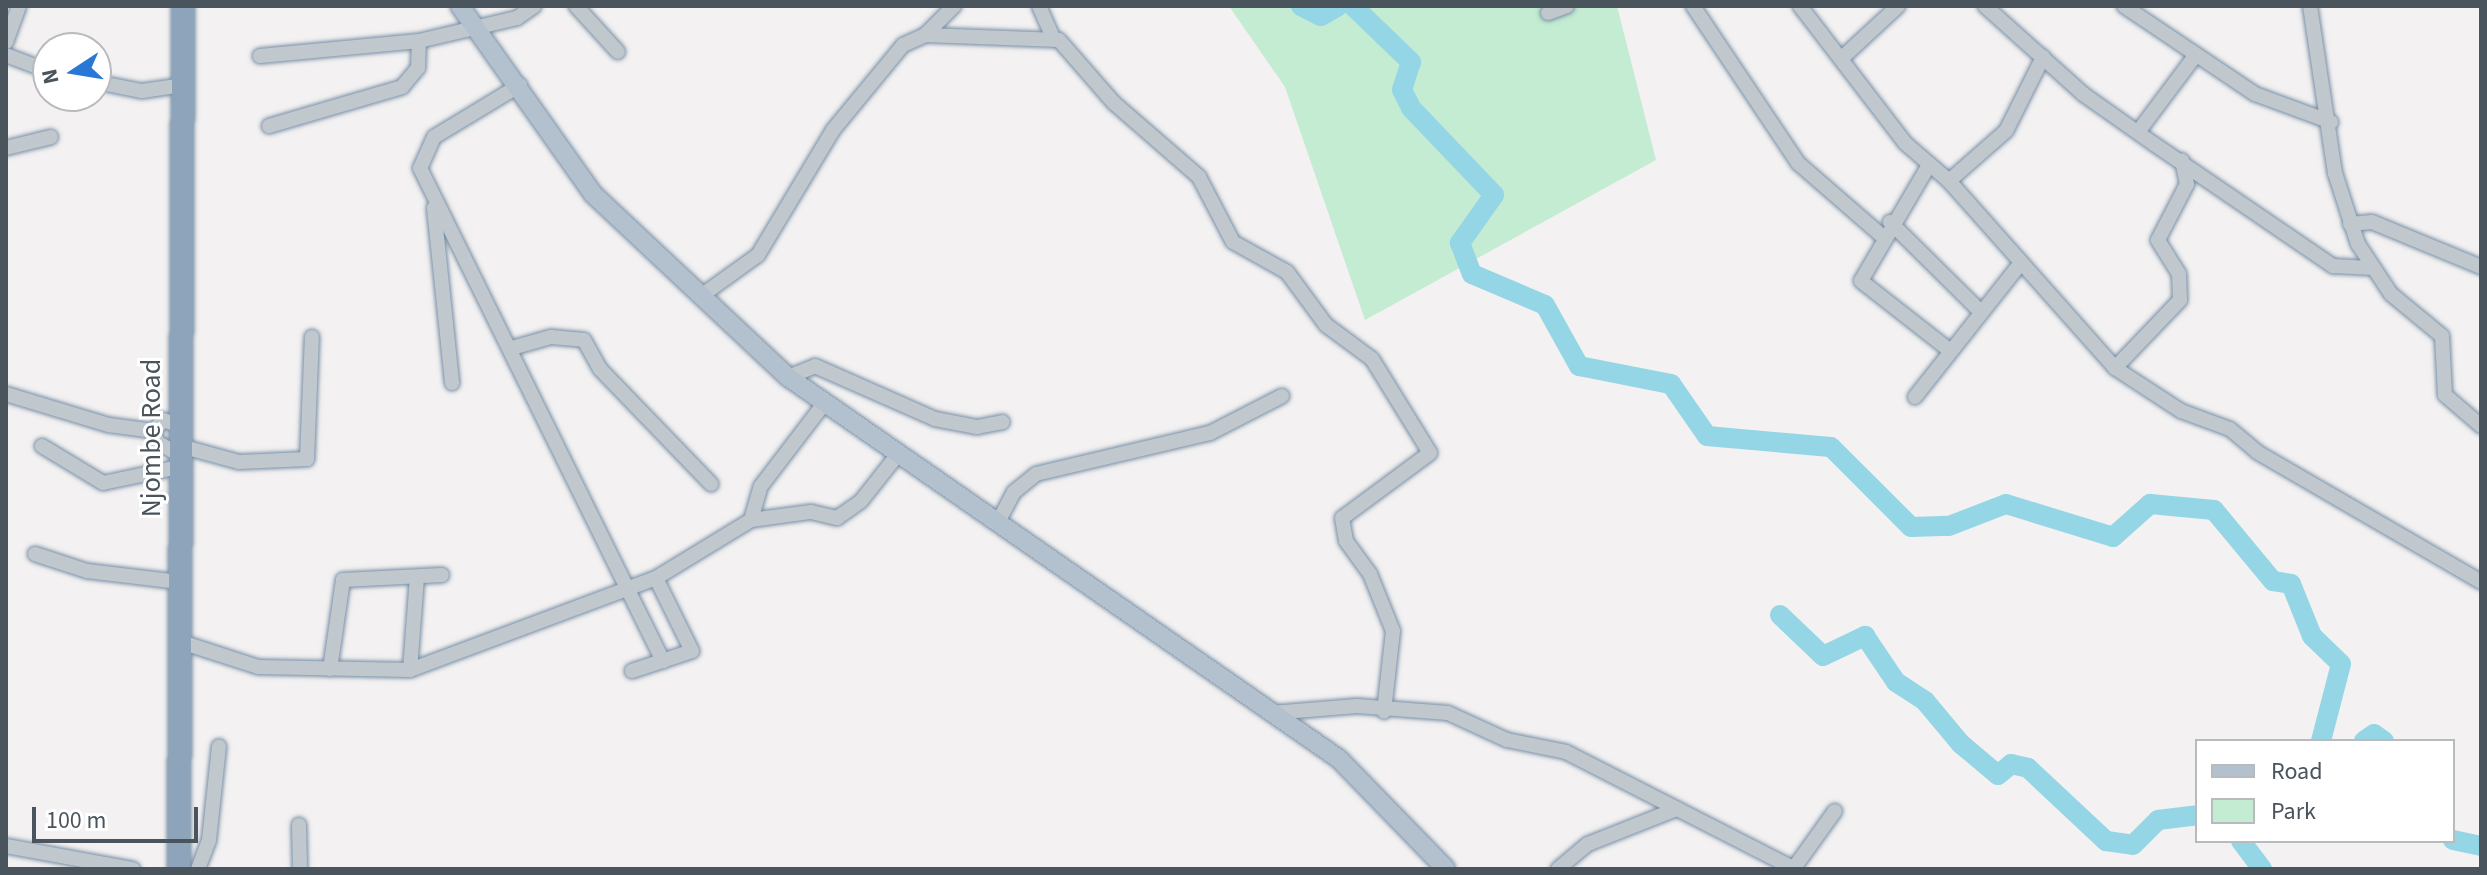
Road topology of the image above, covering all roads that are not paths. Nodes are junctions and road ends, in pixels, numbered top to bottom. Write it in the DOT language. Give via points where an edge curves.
graph roads {
  1 [pos="19,6"];
  2 [pos="183,6"];
  3 [pos="460,6"];
  4 [pos="534,6"];
  5 [pos="576,6"];
  6 [pos="954,6"];
  7 [pos="1039,6"];
  8 [pos="1567,6"];
  9 [pos="1693,6"];
  10 [pos="1800,6"];
  11 [pos="1898,6"];
  12 [pos="1985,6"];
  13 [pos="2124,6"];
  14 [pos="2310,6"];
  15 [pos="1548,13"];
  16 [pos="477,27"];
  17 [pos="925,35"];
  18 [pos="1053,37"];
  19 [pos="419,41"];
  20 [pos="6,42"];
  21 [pos="618,52"];
  22 [pos="6,55"];
  23 [pos="260,56"];
  24 [pos="2195,56"];
  25 [pos="1843,57"];
  26 [pos="2043,57"];
  27 [pos="32,65"];
  28 [pos="112,85"];
  29 [pos="183,85"];
  30 [pos="520,85"];
  31 [pos="2331,122"];
  32 [pos="269,126"];
  33 [pos="2138,132"];
  34 [pos="51,137"];
  35 [pos="6,148"];
  36 [pos="2182,161"];
  37 [pos="1929,165"];
  38 [pos="1949,181"];
  39 [pos="434,203"];
  40 [pos="1890,222"];
  41 [pos="2350,224"];
  42 [pos="1882,236"];
  43 [pos="2020,264"];
  44 [pos="2481,267"];
  45 [pos="2369,268"];
  46 [pos="701,296"];
  47 [pos="1978,309"];
  48 [pos="312,337"];
  49 [pos="512,348"];
  50 [pos="1949,350"];
  51 [pos="2115,368"];
  52 [pos="788,377"];
  53 [pos="452,383"];
  54 [pos="6,394"];
  55 [pos="1282,396"];
  56 [pos="1915,397"];
  57 [pos="823,405"];
  58 [pos="1003,422"];
  59 [pos="2481,426"];
  60 [pos="154,431"];
  61 [pos="42,446"];
  62 [pos="184,446"];
  63 [pos="899,453"];
  64 [pos="711,484"];
  65 [pos="751,520"];
  66 [pos="998,522"];
  67 [pos="35,554"];
  68 [pos="442,575"];
  69 [pos="417,577"];
  70 [pos="656,578"];
  71 [pos="179,582"];
  72 [pos="2481,582"];
  73 [pos="630,589"];
  74 [pos="178,641"];
  75 [pos="663,661"];
  76 [pos="330,669"];
  77 [pos="410,670"];
  78 [pos="632,671"];
  79 [pos="1384,711"];
  80 [pos="1272,713"];
  81 [pos="219,747"];
  82 [pos="1677,809"];
  83 [pos="1835,811"];
  84 [pos="299,825"];
  85 [pos="6,846"];
  86 [pos="1794,868"];
  87 [pos="133,869"];
  88 [pos="179,869"];
  89 [pos="198,869"];
  90 [pos="300,869"];
  91 [pos="1446,869"];
  92 [pos="1558,869"];
  1 -- 20 [label="street"];
  2 -- 29 [label="highway, Njombe Road"];
  3 -- 16 [label="main road"];
  4 -- 16 [label="street"];
  5 -- 21 [label="street"];
  6 -- 17 [label="street"];
  7 -- 18 [label="street"];
  8 -- 15 [label="street"];
  9 -- 42 [label="street" via="1798,163"];
  10 -- 25 [label="street"];
  11 -- 25 [label="street"];
  12 -- 26 [label="street"];
  13 -- 24 [label="street"];
  14 -- 31 [label="street"];
  16 -- 19 [label="street"];
  16 -- 30 [label="main road"];
  17 -- 18 [label="street"];
  17 -- 46 [label="street" via="903,45 853,101 758,255"];
  18 -- 79 [label="street" via="1114,103 1189,165 1233,242 1287,272 1326,325 1372,359 1430,453 1342,518 1346,541 1370,574 1393,631"];
  19 -- 23 [label="street"];
  19 -- 32 [label="street" via="418,68 402,87"];
  22 -- 27 [label="street"];
  24 -- 31 [label="street" via="2255,94"];
  24 -- 33 [label="street"];
  25 -- 37 [label="street"];
  26 -- 33 [label="street"];
  26 -- 38 [label="street" via="2006,131"];
  28 -- 29 [label="street" via="142,91"];
  29 -- 62 [label="highway, Njombe Road"];
  30 -- 39 [label="street" via="427,143 420,168"];
  30 -- 46 [label="main road" via="593,194"];
  31 -- 41 [label="street"];
  33 -- 36 [label="street"];
  34 -- 35 [label="street"];
  36 -- 45 [label="street" via="2333,266"];
  36 -- 51 [label="street" via="2187,184 2158,240 2179,274 2180,300"];
  37 -- 38 [label="street"];
  37 -- 40 [label="street"];
  38 -- 43 [label="street"];
  39 -- 49 [label="street"];
  39 -- 53 [label="street"];
  40 -- 42 [label="street"];
  40 -- 47 [label="street"];
  41 -- 44 [label="street" via="2372,222"];
  41 -- 45 [label="street"];
  42 -- 50 [label="street" via="1863,285"];
  43 -- 47 [label="street"];
  43 -- 51 [label="street"];
  45 -- 59 [label="street" via="2442,336 2447,352 2440,383 2461,414"];
  46 -- 52 [label="main road"];
  47 -- 50 [label="street"];
  48 -- 62 [label="street" via="307,459 239,462"];
  49 -- 64 [label="street" via="551,337 584,340 600,369"];
  49 -- 73 [label="street"];
  50 -- 56 [label="street"];
  51 -- 72 [label="street" via="2181,411 2230,429 2257,452"];
  52 -- 57 [label="main road"];
  52 -- 58 [label="street" via="815,366 935,419 977,427"];
  54 -- 60 [label="street" via="45,411"];
  55 -- 66 [label="street" via="1210,433 1036,474 1014,492"];
  57 -- 63 [label="main road"];
  57 -- 65 [label="street" via="761,486"];
  60 -- 62 [label="street" via="167,451"];
  60 -- 62 [label="street" via="163,420"];
  61 -- 62 [label="street" via="103,483 128,473 145,476"];
  62 -- 71 [label="highway, Njombe Road"];
  63 -- 65 [label="street" via="861,501 837,518 811,512"];
  63 -- 66 [label="main road"];
  65 -- 70 [label="street"];
  66 -- 80 [label="main road"];
  67 -- 71 [label="street" via="87,571"];
  68 -- 69 [label="street"];
  69 -- 76 [label="street" via="343,580"];
  69 -- 77 [label="street"];
  70 -- 73 [label="street"];
  70 -- 75 [label="street" via="692,651"];
  71 -- 74 [label="highway, Njombe Road"];
  73 -- 75 [label="street"];
  73 -- 77 [label="street"];
  74 -- 76 [label="street" via="258,667"];
  74 -- 88 [label="highway, Njombe Road"];
  75 -- 78 [label="street"];
  76 -- 77 [label="street"];
  79 -- 80 [label="street"];
  79 -- 82 [label="street" via="1448,713 1507,740 1566,752"];
  80 -- 91 [label="main road" via="1339,759"];
  81 -- 89 [label="street" via="209,840"];
  82 -- 86 [label="street"];
  82 -- 92 [label="street" via="1588,844"];
  83 -- 86 [label="street"];
  84 -- 90 [label="street"];
  85 -- 87 [label="street"];
}
